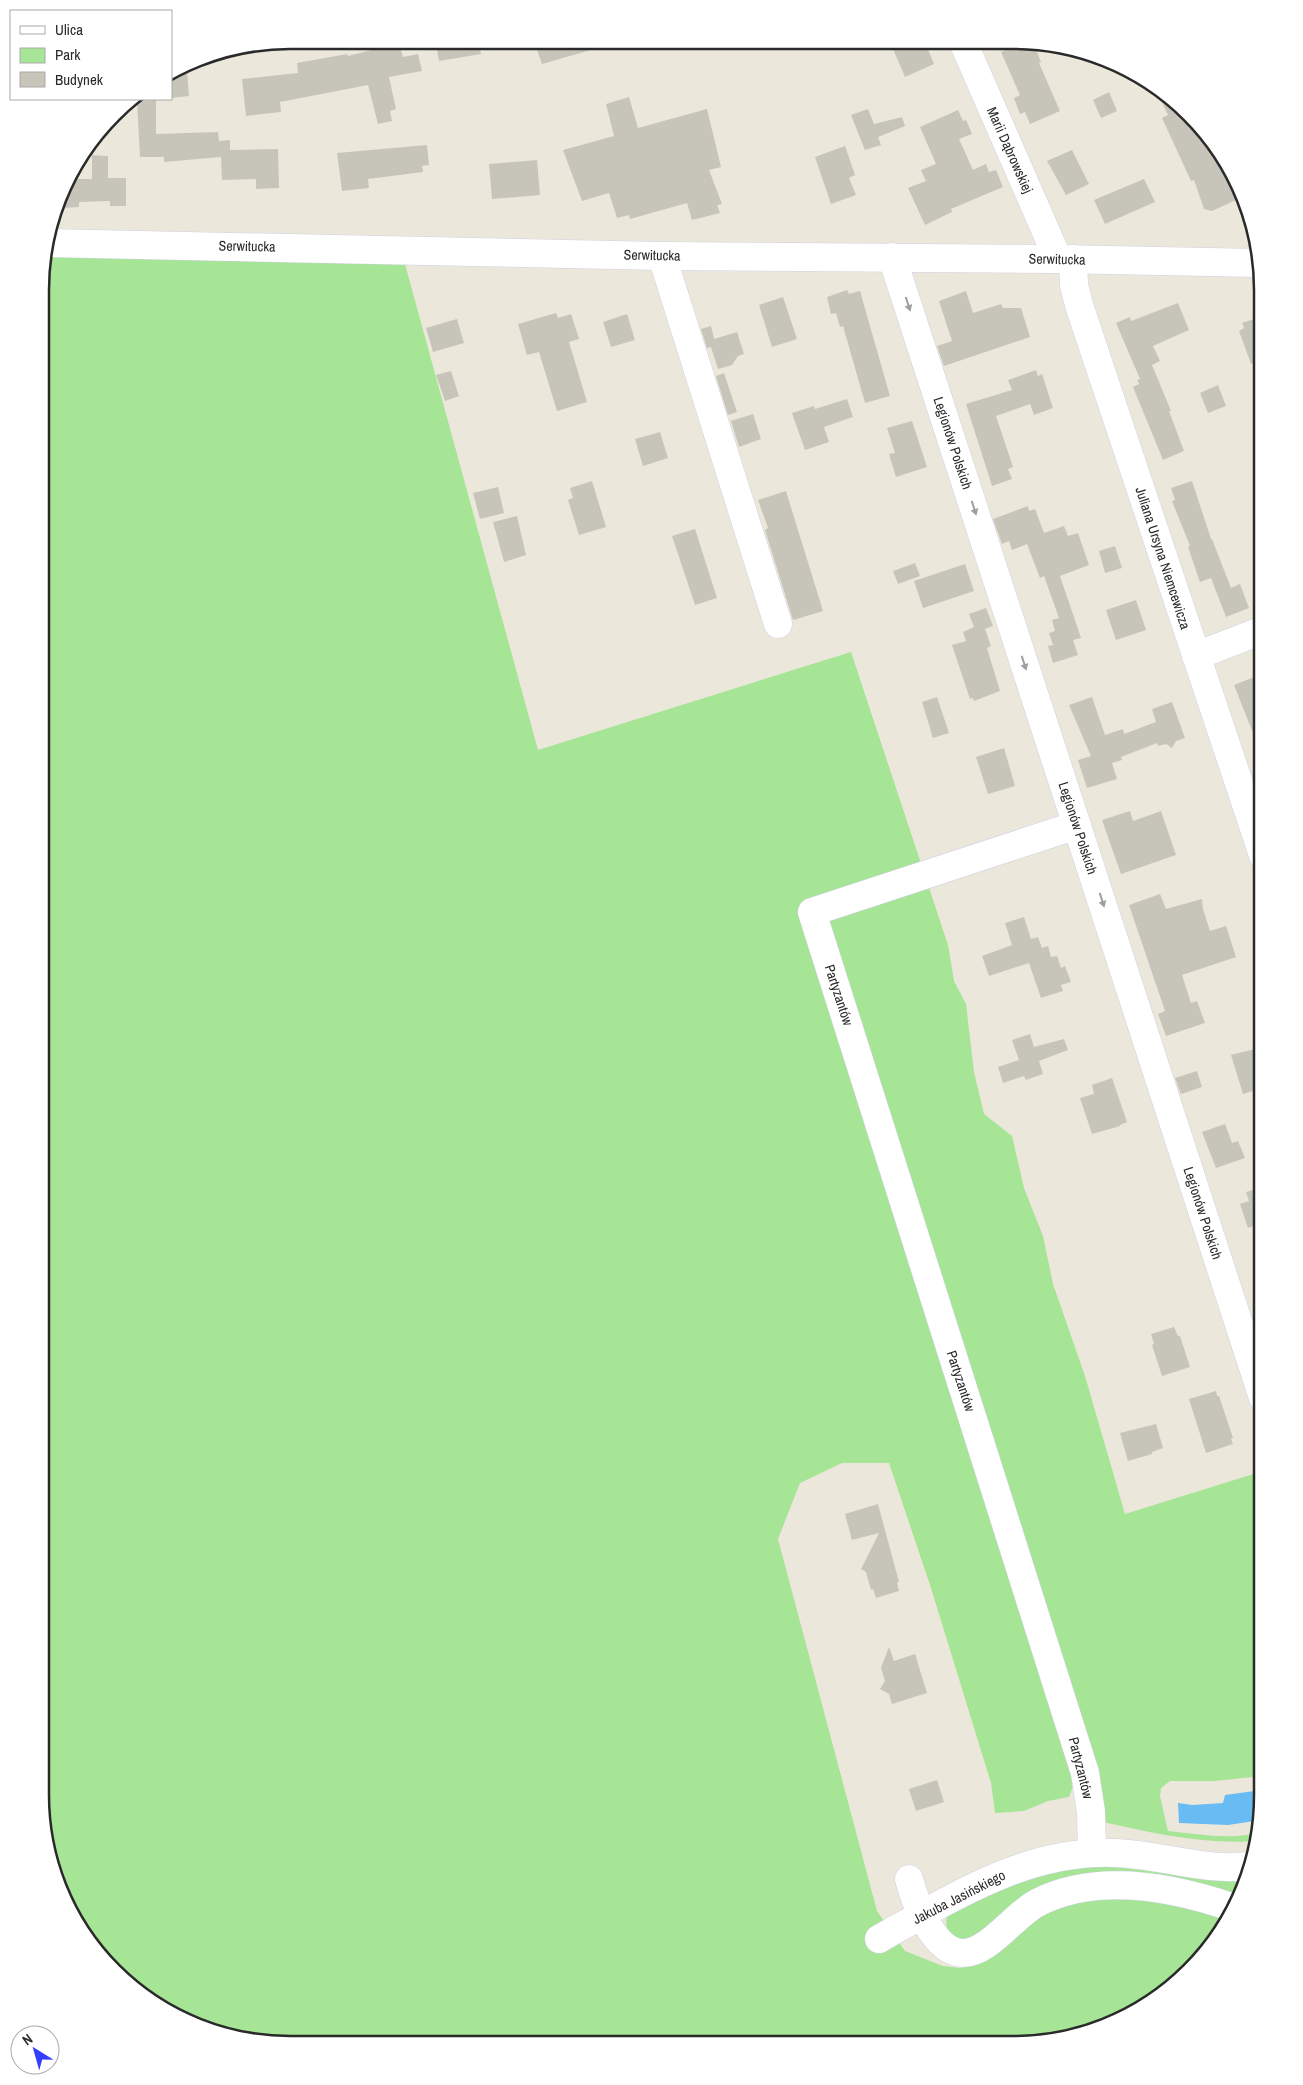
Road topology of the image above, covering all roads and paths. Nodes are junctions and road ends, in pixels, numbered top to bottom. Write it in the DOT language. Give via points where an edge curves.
graph roads {
  1 [pos="966,49"];
  2 [pos="53,242"];
  3 [pos="662,256"];
  4 [pos="892,257"];
  5 [pos="1065,259"];
  6 [pos="1253,263"];
  7 [pos="778,624"];
  8 [pos="1254,633"];
  9 [pos="1196,656"];
  10 [pos="1077,825"];
  11 [pos="1254,827"];
  12 [pos="1254,1370"];
  13 [pos="1092,1853"];
  14 [pos="1243,1866"];
  15 [pos="908,1879"];
  16 [pos="1227,1906"];
  17 [pos="922,1915"];
  18 [pos="879,1939"];
  1 -- 5 [label="street, Marii Dąbrowskiej"];
  2 -- 3 [label="street, Serwitucka"];
  3 -- 4 [label="street, Serwitucka"];
  3 -- 7 [label="street"];
  4 -- 5 [label="street, Serwitucka"];
  4 -- 10 [label="street, Legionów Polskich, one-way"];
  5 -- 6 [label="street, Serwitucka"];
  5 -- 9 [label="street, Juliana Ursyna Niemcewicza"];
  8 -- 9 [label="street"];
  9 -- 11 [label="street, Juliana Ursyna Niemcewicza"];
  10 -- 12 [label="street, Legionów Polskich, one-way"];
  10 -- 13 [label="street, Partyzantów" via="812,912 1085,1773 1091,1812"];
  13 -- 14 [label="street, Jakuba Jasińskiego" via="1137,1855 1220,1867"];
  13 -- 17 [label="street, Jakuba Jasińskiego" via="1015,1869 966,1890"];
  15 -- 17 [label="street"];
  16 -- 17 [label="street" via="1206,1898 1140,1887 1083,1888 1037,1903 987,1944 972,1952 960,1953 944,1945"];
  17 -- 18 [label="street, Jakuba Jasińskiego"];
}
